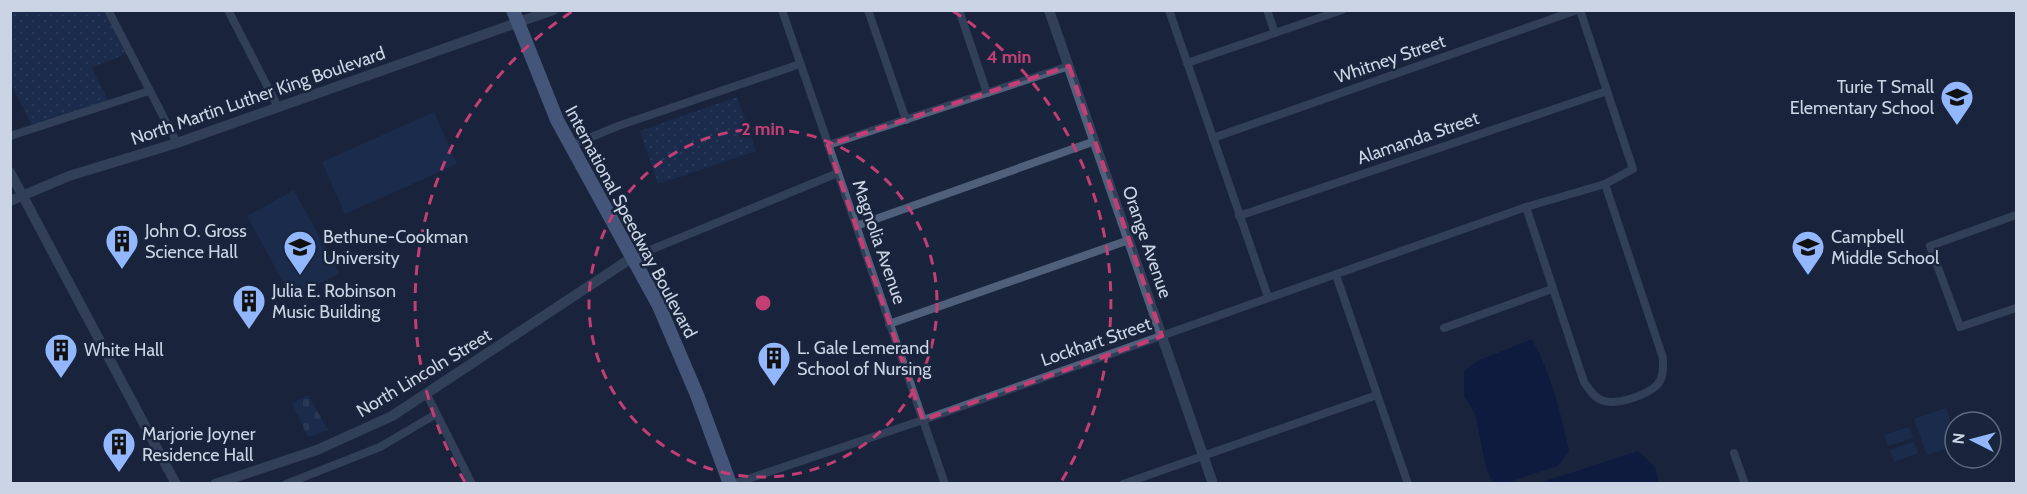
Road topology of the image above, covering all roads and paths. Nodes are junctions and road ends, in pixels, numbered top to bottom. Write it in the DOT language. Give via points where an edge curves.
graph roads {
  1 [pos="108,10"];
  2 [pos="228,10"];
  3 [pos="554,10"];
  4 [pos="782,10"];
  5 [pos="868,10"];
  6 [pos="959,10"];
  7 [pos="1049,10"];
  8 [pos="1169,10"];
  9 [pos="1267,10"];
  10 [pos="1342,10"];
  11 [pos="1579,10"];
  12 [pos="515,17"];
  13 [pos="1275,33"];
  14 [pos="1188,63"];
  15 [pos="800,64"];
  16 [pos="1069,66"];
  17 [pos="149,91"];
  18 [pos="1607,92"];
  19 [pos="987,93"];
  20 [pos="278,107"];
  21 [pos="906,120"];
  22 [pos="10,136"];
  23 [pos="1213,138"];
  24 [pos="1095,141"];
  25 [pos="177,143"];
  26 [pos="570,146"];
  27 [pos="828,146"];
  28 [pos="10,172"];
  29 [pos="838,173"];
  30 [pos="1605,184"];
  31 [pos="22,195"];
  32 [pos="10,201"];
  33 [pos="1526,207"];
  34 [pos="2016,215"];
  35 [pos="1239,216"];
  36 [pos="856,226"];
  37 [pos="1129,240"];
  38 [pos="633,257"];
  39 [pos="1336,275"];
  40 [pos="1552,289"];
  41 [pos="1268,297"];
  42 [pos="2016,308"];
  43 [pos="889,324"];
  44 [pos="1444,328"];
  45 [pos="1162,336"];
  46 [pos="427,395"];
  47 [pos="1377,395"];
  48 [pos="436,414"];
  49 [pos="923,420"];
  50 [pos="1734,453"];
  51 [pos="1203,456"];
  52 [pos="176,483"];
  53 [pos="215,483"];
  54 [pos="286,483"];
  55 [pos="472,483"];
  56 [pos="731,483"];
  57 [pos="945,483"];
  58 [pos="1123,483"];
  59 [pos="1213,483"];
  60 [pos="1408,483"];
  61 [pos="1745,483"];
  1 -- 17 [label="street"];
  2 -- 20 [label="street"];
  3 -- 12 [label="street, North Martin Luther King Boulevard"];
  4 -- 15 [label="street, Magnolia Avenue"];
  5 -- 21 [label="street"];
  6 -- 19 [label="street"];
  7 -- 16 [label="street, Orange Avenue"];
  8 -- 14 [label="street"];
  9 -- 13 [label="street"];
  10 -- 13 [label="street"];
  11 -- 18 [label="street"];
  11 -- 23 [label="street, Whitney Street"];
  12 -- 20 [label="street, North Martin Luther King Boulevard"];
  12 -- 26 [label="main road, International Speedway Boulevard"];
  13 -- 14 [label="street"];
  14 -- 23 [label="street"];
  15 -- 26 [label="street"];
  15 -- 27 [label="street, Magnolia Avenue"];
  16 -- 19 [label="street"];
  16 -- 24 [label="street, Orange Avenue"];
  17 -- 22 [label="street"];
  17 -- 25 [label="street"];
  18 -- 30 [label="street, Lockhart Street" via="1633,169"];
  18 -- 35 [label="street, Alamanda Street"];
  19 -- 21 [label="street"];
  20 -- 25 [label="street, North Martin Luther King Boulevard"];
  21 -- 27 [label="street"];
  23 -- 35 [label="street"];
  24 -- 36 [label="street"];
  24 -- 37 [label="street, Orange Avenue"];
  25 -- 31 [label="street, North Martin Luther King Boulevard" via="69,176"];
  26 -- 38 [label="main road, International Speedway Boulevard"];
  27 -- 29 [label="street, Magnolia Avenue"];
  28 -- 31 [label="street"];
  29 -- 36 [label="street, Magnolia Avenue"];
  29 -- 38 [label="street"];
  30 -- 33 [label="street, Lockhart Street"];
  30 -- 40 [label="street" via="1664,358 1663,374 1657,385 1618,402 1593,395 1584,381"];
  31 -- 32 [label="street, North Martin Luther King Boulevard"];
  31 -- 52 [label="street"];
  33 -- 39 [label="street, Lockhart Street"];
  33 -- 40 [label="street"];
  34 -- 42 [label="street" via="1930,246 1960,327"];
  35 -- 41 [label="street"];
  36 -- 43 [label="street, Magnolia Avenue"];
  37 -- 43 [label="street"];
  37 -- 45 [label="street, Orange Avenue"];
  38 -- 46 [label="street, North Lincoln Street"];
  38 -- 56 [label="main road, International Speedway Boulevard" via="687,370"];
  39 -- 41 [label="street, Lockhart Street"];
  39 -- 47 [label="street"];
  40 -- 44 [label="street"];
  41 -- 45 [label="street, Lockhart Street"];
  43 -- 49 [label="street, Magnolia Avenue"];
  45 -- 49 [label="street, Lockhart Street"];
  45 -- 51 [label="street, Orange Avenue"];
  46 -- 48 [label="street"];
  46 -- 53 [label="street, North Lincoln Street" via="350,436"];
  47 -- 51 [label="street"];
  47 -- 60 [label="street"];
  48 -- 54 [label="street" via="380,447"];
  48 -- 55 [label="street"];
  49 -- 56 [label="street, Lockhart Street"];
  49 -- 57 [label="street, Magnolia Avenue"];
  50 -- 61 [label="street"];
  51 -- 58 [label="street"];
  51 -- 59 [label="street, Orange Avenue"];
}
